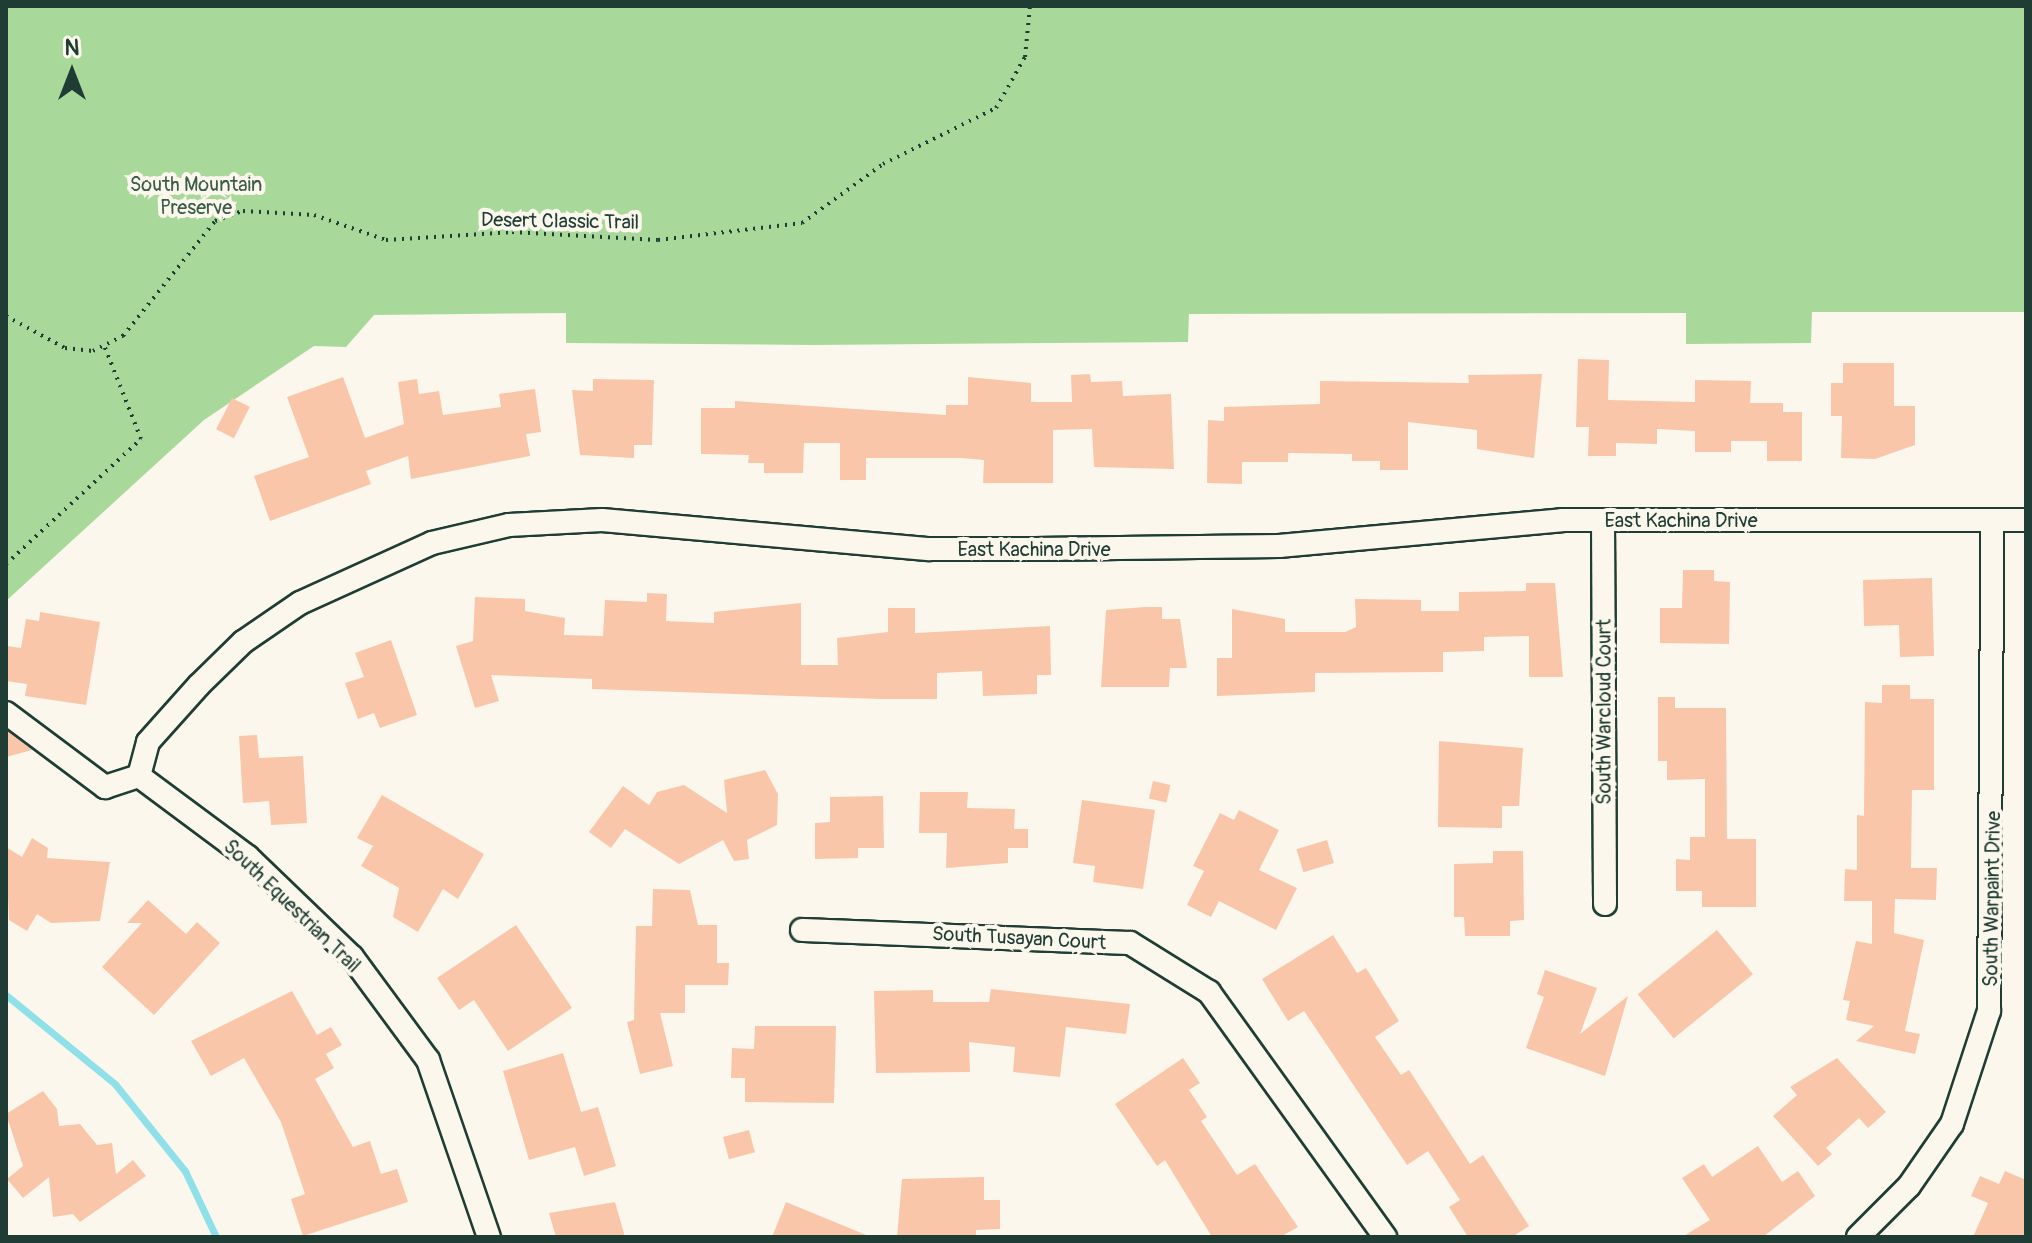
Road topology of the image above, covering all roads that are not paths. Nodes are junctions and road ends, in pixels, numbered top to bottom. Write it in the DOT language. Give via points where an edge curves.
graph roads {
  1 [pos="1603,520"];
  2 [pos="1992,520"];
  3 [pos="2026,520"];
  4 [pos="6,713"];
  5 [pos="139,776"];
  6 [pos="1605,904"];
  7 [pos="802,930"];
  8 [pos="489,1237"];
  9 [pos="1385,1237"];
  10 [pos="1858,1237"];
  1 -- 2 [label="street, East Kachina Drive"];
  1 -- 5 [label="street, East Kachina Drive" via="1279,546 1095,549 930,549 602,520 509,525 432,543 300,603 199,685 148,742"];
  1 -- 6 [label="street, South Warcloud Court"];
  2 -- 3 [label="street, East Kachina Drive"];
  2 -- 10 [label="street, South Warpaint Drive" via="1989,1011 1952,1124 1909,1186"];
  4 -- 5 [label="street" via="105,787"];
  5 -- 8 [label="street, South Equestrian Trail" via="248,857 352,957 428,1060"];
  7 -- 9 [label="street, South Tusayan Court" via="1130,943 1209,992"];
}
